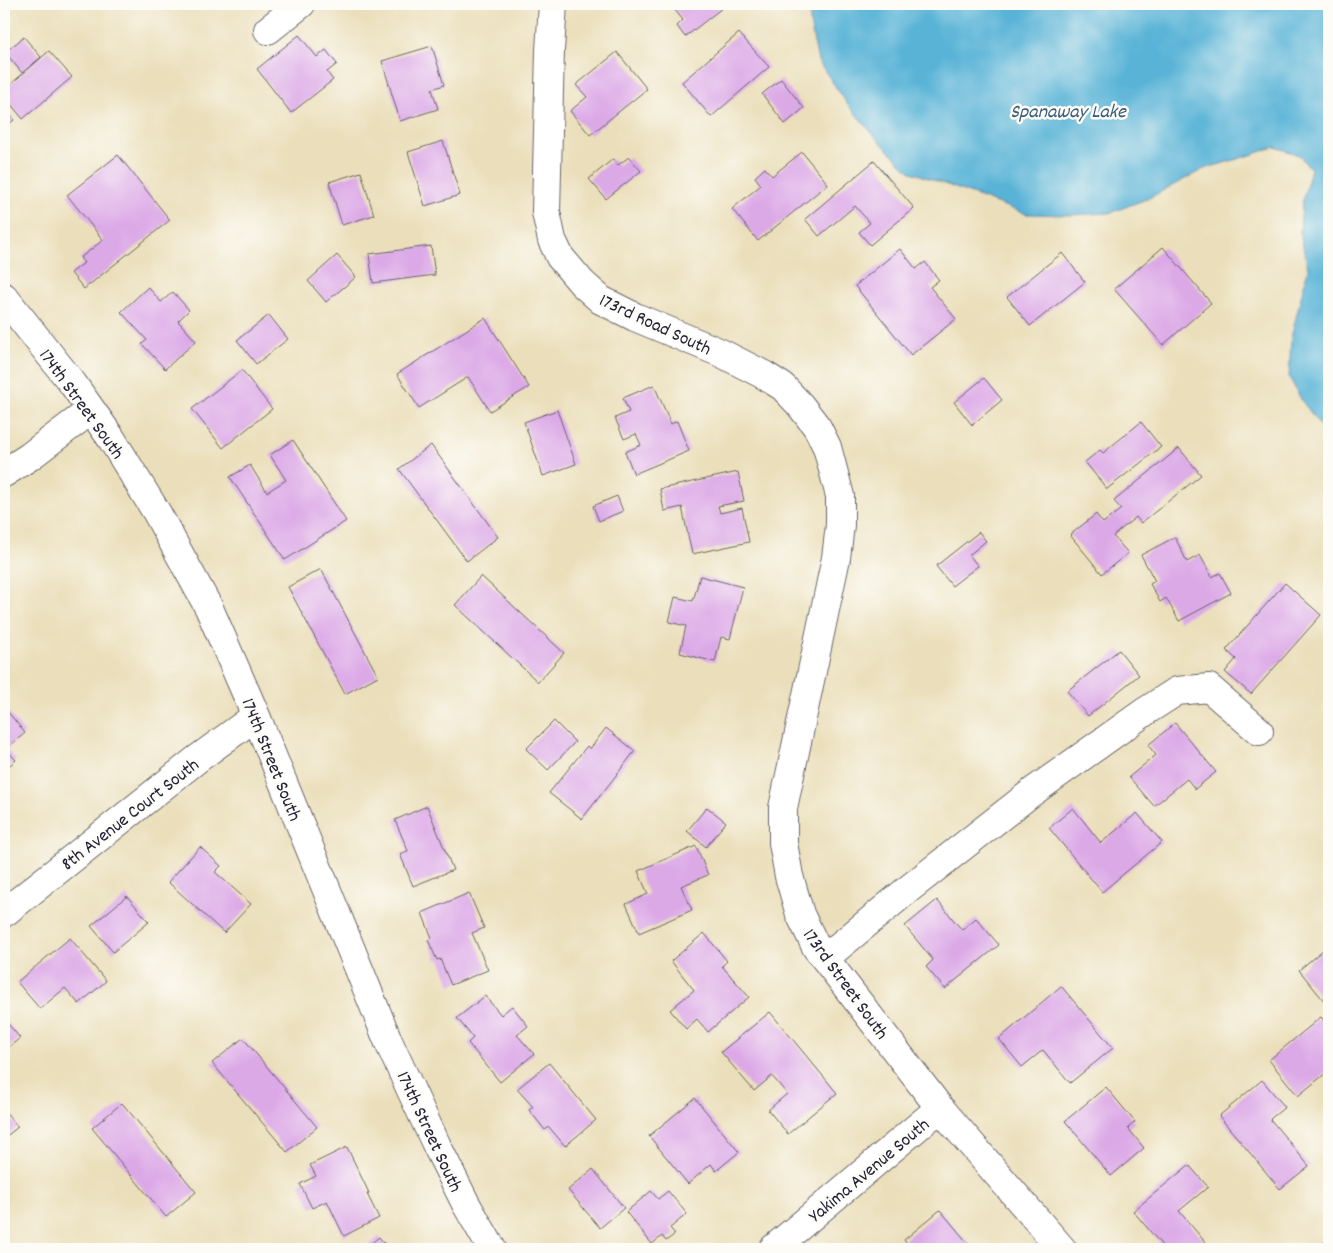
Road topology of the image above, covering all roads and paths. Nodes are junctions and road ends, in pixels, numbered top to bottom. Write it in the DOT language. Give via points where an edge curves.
graph roads {
  1 [pos="300,4"];
  2 [pos="553,4"];
  3 [pos="268,30"];
  4 [pos="4,297"];
  5 [pos="91,410"];
  6 [pos="4,473"];
  7 [pos="840,513"];
  8 [pos="256,716"];
  9 [pos="1259,731"];
  10 [pos="4,913"];
  11 [pos="825,958"];
  12 [pos="940,1108"];
  13 [pos="492,1249"];
  14 [pos="772,1249"];
  15 [pos="1062,1249"];
  1 -- 3 [label="street"];
  2 -- 7 [label="street, 173rd Road South" via="546,212 552,240 560,257 601,300 721,353 783,387 817,427 827,447 840,496"];
  4 -- 5 [label="street, 174th Street South"];
  5 -- 6 [label="street"];
  5 -- 8 [label="street, 174th Street South" via="157,513 209,608"];
  7 -- 11 [label="street, 173rd Street South" via="836,558 783,808 783,843 797,907 816,947"];
  8 -- 10 [label="street, 8th Avenue Court South"];
  8 -- 13 [label="street, 174th Street South" via="389,1043 466,1204"];
  9 -- 11 [label="street" via="1210,688 1177,690 1031,794"];
  11 -- 12 [label="street, 173rd Street South"];
  12 -- 14 [label="street, Yakima Avenue South"];
  12 -- 15 [label="street, 173rd Street South"];
}
